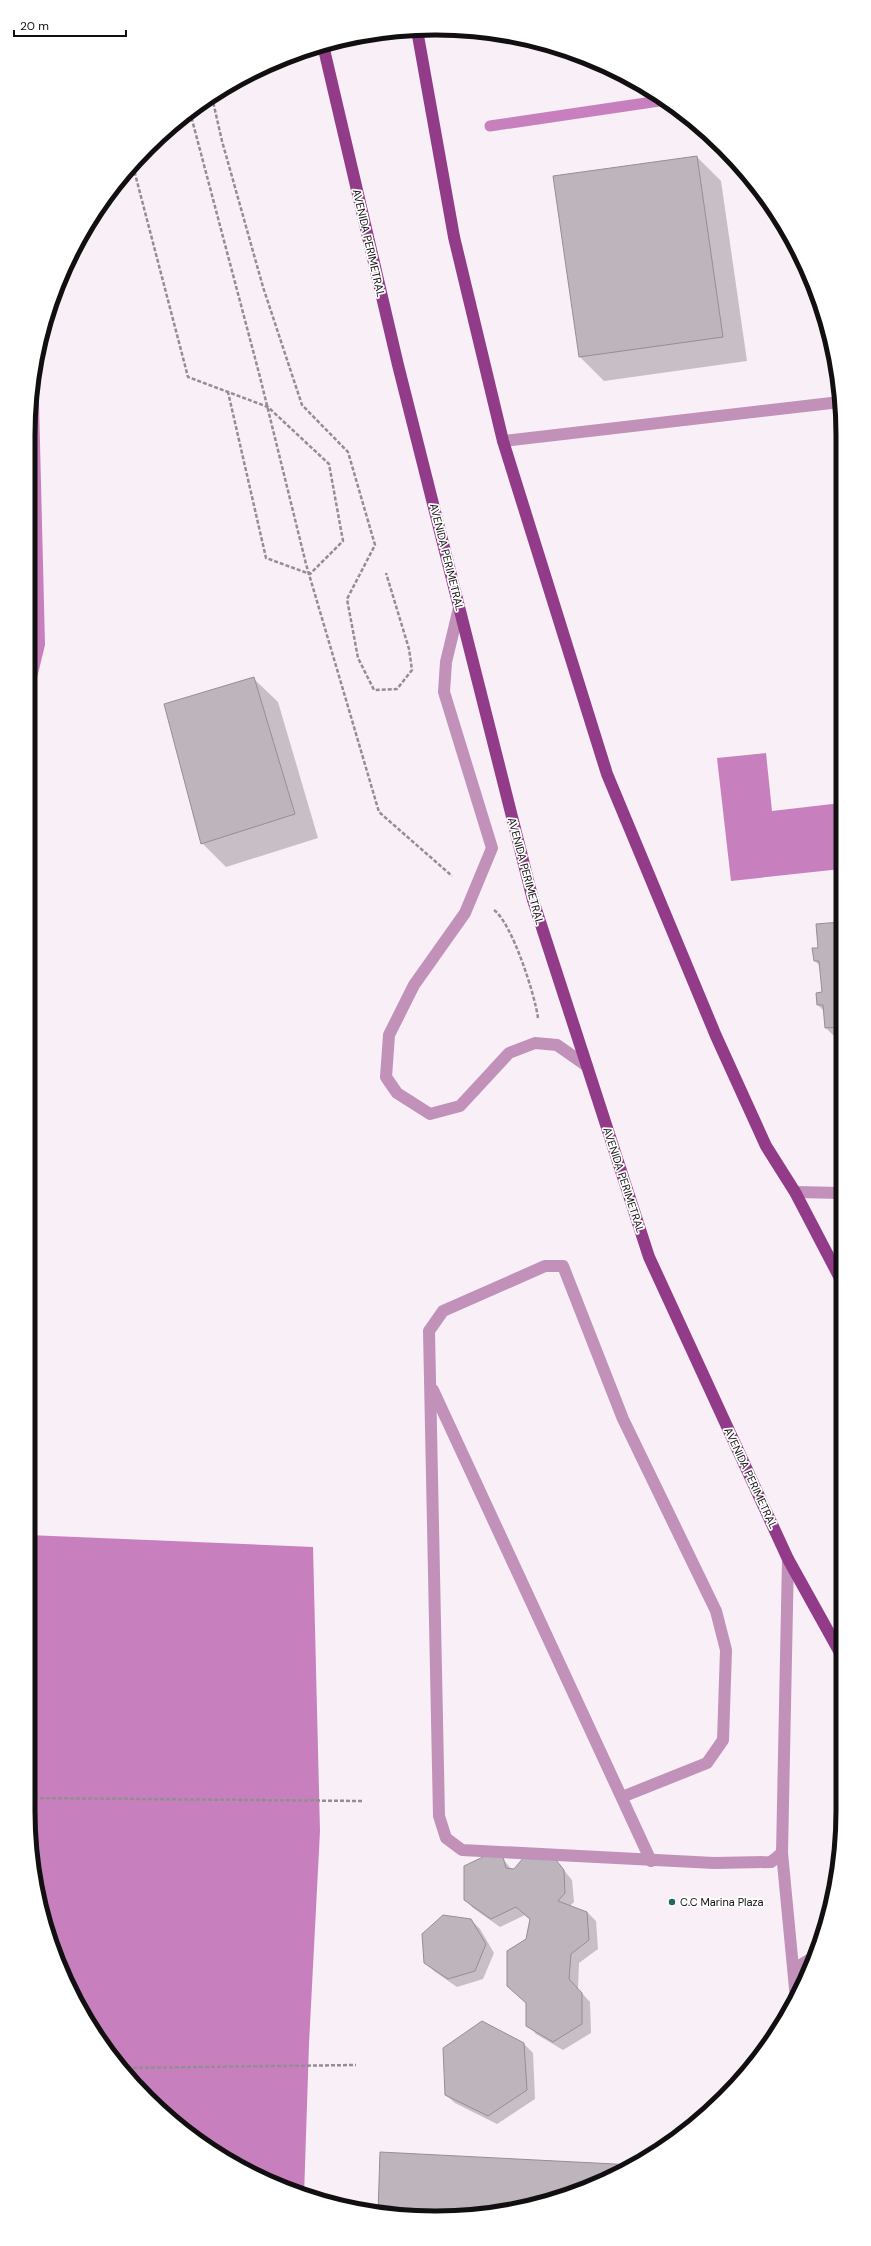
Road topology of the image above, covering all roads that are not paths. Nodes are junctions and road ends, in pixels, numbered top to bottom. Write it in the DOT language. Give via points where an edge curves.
graph roads {
  1 [pos="418,36"];
  2 [pos="324,51"];
  3 [pos="835,403"];
  4 [pos="503,441"];
  5 [pos="460,608"];
  6 [pos="587,1066"];
  7 [pos="795,1192"];
  8 [pos="836,1192"];
  9 [pos="836,1271"];
  10 [pos="430,1385"];
  11 [pos="788,1558"];
  12 [pos="836,1645"];
  13 [pos="622,1797"];
  14 [pos="782,1853"];
  15 [pos="651,1860"];
  16 [pos="807,1961"];
  17 [pos="794,1969"];
  18 [pos="795,1987"];
  1 -- 4 [label="main road" via="454,237"];
  2 -- 5 [label="main road, AVENIDA PERIMETRAL" via="398,365"];
  3 -- 4 [label="street"];
  4 -- 7 [label="main road" via="607,774 728,1064 766,1146"];
  5 -- 6 [label="main road, AVENIDA PERIMETRAL" via="532,900"];
  5 -- 6 [label="street" via="446,662 444,692 492,848 465,913 414,986 389,1035 386,1077 397,1093 430,1114 460,1106 509,1053 535,1043 557,1045"];
  6 -- 11 [label="main road, AVENIDA PERIMETRAL" via="649,1257"];
  7 -- 8 [label="street"];
  7 -- 9 [label="main road"];
  10 -- 13 [label="street"];
  10 -- 13 [label="street" via="430,1331 443,1311 545,1266 563,1266 623,1419 716,1611 726,1650 723,1740 707,1763"];
  10 -- 15 [label="street" via="439,1816 446,1838 462,1850"];
  11 -- 12 [label="main road, AVENIDA PERIMETRAL"];
  11 -- 14 [label="street"];
  13 -- 15 [label="street"];
  14 -- 15 [label="street" via="771,1862 714,1864"];
  14 -- 17 [label="street"];
  16 -- 17 [label="street"];
  17 -- 18 [label="street"];
}
